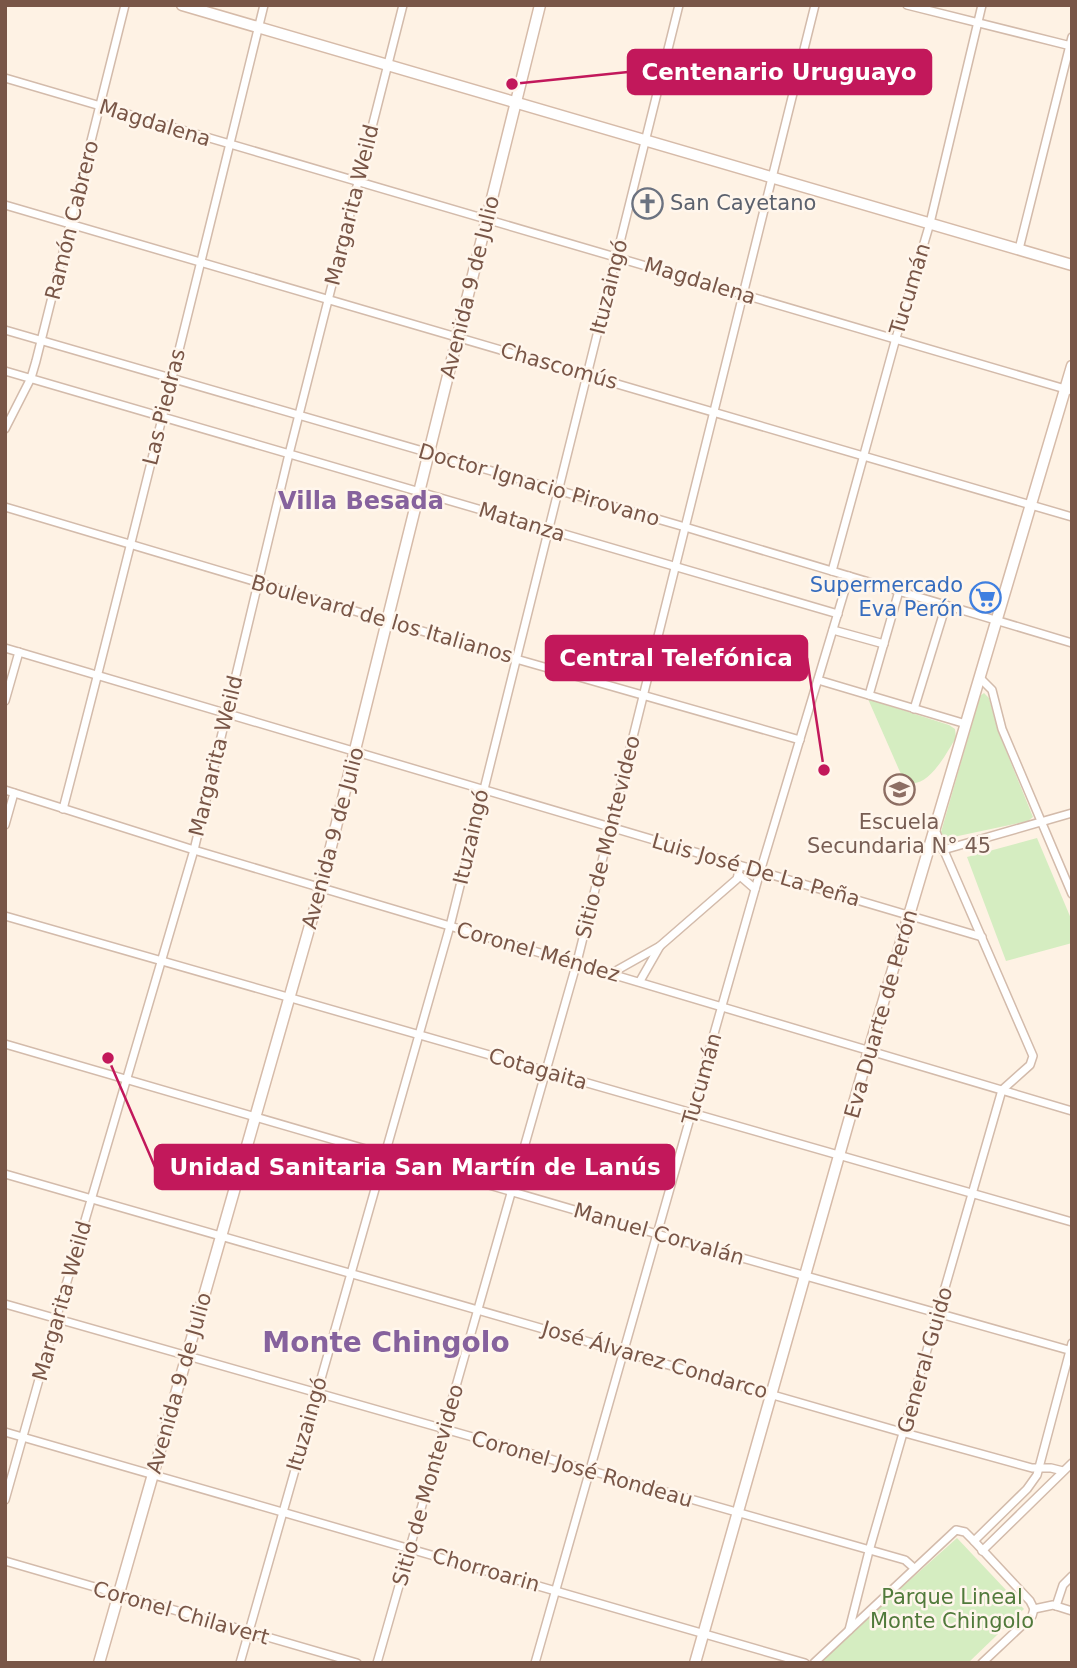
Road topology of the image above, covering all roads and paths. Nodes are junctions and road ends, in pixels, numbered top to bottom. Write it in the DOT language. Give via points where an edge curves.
graph roads {
  1 [pos="125,5"];
  2 [pos="182,5"];
  3 [pos="264,5"];
  4 [pos="403,5"];
  5 [pos="540,5"];
  6 [pos="679,5"];
  7 [pos="815,5"];
  8 [pos="907,5"];
  9 [pos="982,5"];
  10 [pos="977,23"];
  11 [pos="258,28"];
  12 [pos="1071,43"];
  13 [pos="388,65"];
  14 [pos="5,78"];
  15 [pos="516,103"];
  16 [pos="100,106"];
  17 [pos="645,140"];
  18 [pos="228,145"];
  19 [pos="772,177"];
  20 [pos="358,181"];
  21 [pos="5,205"];
  22 [pos="486,219"];
  23 [pos="930,223"];
  24 [pos="71,225"];
  25 [pos="1018,250"];
  26 [pos="617,256"];
  27 [pos="200,261"];
  28 [pos="1072,265"];
  29 [pos="744,295"];
  30 [pos="329,298"];
  31 [pos="5,330"];
  32 [pos="458,336"];
  33 [pos="896,338"];
  34 [pos="41,341"];
  35 [pos="1072,366"];
  36 [pos="5,371"];
  37 [pos="587,375"];
  38 [pos="31,378"];
  39 [pos="171,379"];
  40 [pos="1068,390"];
  41 [pos="715,411"];
  42 [pos="300,416"];
  43 [pos="161,417"];
  44 [pos="5,429"];
  45 [pos="429,453"];
  46 [pos="289,454"];
  47 [pos="864,454"];
  48 [pos="558,490"];
  49 [pos="420,491"];
  50 [pos="1031,505"];
  51 [pos="5,508"];
  52 [pos="1072,517"];
  53 [pos="685,527"];
  54 [pos="549,531"];
  55 [pos="132,544"];
  56 [pos="676,567"];
  57 [pos="832,571"];
  58 [pos="849,576"];
  59 [pos="258,583"];
  60 [pos="899,591"];
  61 [pos="946,605"];
  62 [pos="838,614"];
  63 [pos="998,619"];
  64 [pos="388,620"];
  65 [pos="833,630"];
  66 [pos="1072,643"];
  67 [pos="884,644"];
  68 [pos="5,648"];
  69 [pos="19,652"];
  70 [pos="516,659"];
  71 [pos="98,676"];
  72 [pos="980,678"];
  73 [pos="818,680"];
  74 [pos="644,695"];
  75 [pos="869,695"];
  76 [pos="5,701"];
  77 [pos="914,709"];
  78 [pos="226,715"];
  79 [pos="966,724"];
  80 [pos="800,740"];
  81 [pos="355,753"];
  82 [pos="482,789"];
  83 [pos="9,791"];
  84 [pos="63,808"];
  85 [pos="1072,813"];
  86 [pos="1041,822"];
  87 [pos="5,825"];
  88 [pos="611,828"];
  89 [pos="934,830"];
  90 [pos="194,850"];
  91 [pos="943,850"];
  92 [pos="740,870"];
  93 [pos="760,872"];
  94 [pos="321,887"];
  95 [pos="755,889"];
  96 [pos="1072,894"];
  97 [pos="5,916"];
  98 [pos="909,916"];
  99 [pos="450,926"];
  100 [pos="982,937"];
  101 [pos="660,946"];
  102 [pos="161,962"];
  103 [pos="577,962"];
  104 [pos="612,972"];
  105 [pos="640,981"];
  106 [pos="290,998"];
  107 [pos="722,1006"];
  108 [pos="420,1034"];
  109 [pos="5,1044"];
  110 [pos="869,1050"];
  111 [pos="546,1073"];
  112 [pos="126,1080"];
  113 [pos="1002,1090"];
  114 [pos="1072,1111"];
  115 [pos="692,1112"];
  116 [pos="255,1116"];
  117 [pos="385,1154"];
  118 [pos="840,1156"];
  119 [pos="5,1174"];
  120 [pos="512,1191"];
  121 [pos="973,1193"];
  122 [pos="91,1199"];
  123 [pos="1072,1222"];
  124 [pos="657,1234"];
  125 [pos="221,1235"];
  126 [pos="350,1274"];
  127 [pos="806,1275"];
  128 [pos="5,1304"];
  129 [pos="478,1310"];
  130 [pos="938,1313"];
  131 [pos="56,1318"];
  132 [pos="1071,1348"];
  133 [pos="623,1352"];
  134 [pos="187,1355"];
  135 [pos="316,1392"];
  136 [pos="772,1394"];
  137 [pos="444,1430"];
  138 [pos="5,1432"];
  139 [pos="905,1433"];
  140 [pos="23,1437"];
  141 [pos="1072,1463"];
  142 [pos="1039,1468"];
  143 [pos="1063,1471"];
  144 [pos="590,1472"];
  145 [pos="152,1475"];
  146 [pos="5,1500"];
  147 [pos="282,1512"];
  148 [pos="738,1514"];
  149 [pos="974,1541"];
  150 [pos="409,1548"];
  151 [pos="869,1550"];
  152 [pos="982,1550"];
  153 [pos="5,1561"];
  154 [pos="914,1568"];
  155 [pos="1072,1576"];
  156 [pos="556,1590"];
  157 [pos="120,1595"];
  158 [pos="1056,1606"];
  159 [pos="1034,1609"];
  160 [pos="1072,1611"];
  161 [pos="849,1630"];
  162 [pos="248,1632"];
  163 [pos="704,1633"];
  164 [pos="99,1663"];
  165 [pos="240,1663"];
  166 [pos="357,1663"];
  167 [pos="377,1663"];
  168 [pos="535,1663"];
  169 [pos="695,1663"];
  170 [pos="806,1663"];
  171 [pos="814,1663"];
  172 [pos="982,1663"];
  1 -- 16 [label="street, Ramón Cabrero"];
  2 -- 11 [label="main road"];
  3 -- 11 [label="street, Las Piedras"];
  4 -- 13 [label="street, Margarita Weild"];
  5 -- 15 [label="main road, Avenida 9 de Julio"];
  6 -- 17 [label="street, Ituzaingó"];
  7 -- 19 [label="street, Sitio de Montevideo"];
  8 -- 10 [label="street"];
  9 -- 10 [label="street, Tucumán"];
  10 -- 12 [label="street"];
  10 -- 23 [label="street, Tucumán"];
  11 -- 13 [label="main road"];
  11 -- 18 [label="street, Las Piedras"];
  12 -- 25 [label="street"];
  13 -- 15 [label="main road"];
  13 -- 20 [label="street, Margarita Weild"];
  14 -- 16 [label="street, Magdalena"];
  15 -- 17 [label="main road"];
  15 -- 22 [label="main road, Avenida 9 de Julio"];
  16 -- 18 [label="street, Magdalena"];
  16 -- 24 [label="street, Ramón Cabrero"];
  17 -- 19 [label="main road"];
  17 -- 26 [label="street, Ituzaingó"];
  18 -- 20 [label="street, Magdalena"];
  18 -- 27 [label="street, Las Piedras"];
  19 -- 23 [label="main road"];
  19 -- 29 [label="street, Sitio de Montevideo"];
  20 -- 22 [label="street, Magdalena"];
  20 -- 30 [label="street, Margarita Weild"];
  21 -- 24 [label="street, Chascomús"];
  22 -- 26 [label="street, Magdalena"];
  22 -- 32 [label="main road, Avenida 9 de Julio"];
  23 -- 25 [label="main road"];
  23 -- 33 [label="street, Tucumán"];
  24 -- 27 [label="street, Chascomús"];
  24 -- 34 [label="street, Ramón Cabrero"];
  25 -- 28 [label="main road"];
  26 -- 29 [label="street, Magdalena"];
  26 -- 37 [label="street, Ituzaingó"];
  27 -- 30 [label="street, Chascomús"];
  27 -- 39 [label="street, Las Piedras"];
  29 -- 33 [label="street, Magdalena"];
  29 -- 41 [label="street, Sitio de Montevideo"];
  30 -- 32 [label="street, Chascomús"];
  30 -- 42 [label="street, Margarita Weild"];
  31 -- 34 [label="street, Doctor Ignacio Pirovano"];
  32 -- 37 [label="street, Chascomús"];
  32 -- 45 [label="main road, Avenida 9 de Julio"];
  33 -- 40 [label="street, Magdalena"];
  33 -- 47 [label="street, Tucumán"];
  34 -- 38 [label="street, Ramón Cabrero"];
  34 -- 39 [label="street, Doctor Ignacio Pirovano"];
  35 -- 40 [label="main road, Eva Duarte de Perón"];
  36 -- 38 [label="street, Matanza"];
  37 -- 41 [label="street, Chascomús"];
  37 -- 48 [label="street, Ituzaingó"];
  38 -- 43 [label="street, Matanza"];
  38 -- 44 [label="street, Ramón Cabrero"];
  39 -- 42 [label="street, Doctor Ignacio Pirovano"];
  39 -- 43 [label="street, Las Piedras"];
  40 -- 50 [label="main road, Eva Duarte de Perón"];
  41 -- 47 [label="street, Chascomús"];
  41 -- 53 [label="street, Sitio de Montevideo"];
  42 -- 45 [label="street, Doctor Ignacio Pirovano"];
  42 -- 46 [label="street, Margarita Weild"];
  43 -- 46 [label="street, Matanza"];
  43 -- 55 [label="street, Las Piedras"];
  45 -- 48 [label="street, Doctor Ignacio Pirovano"];
  45 -- 49 [label="main road, Avenida 9 de Julio"];
  46 -- 49 [label="street, Matanza"];
  46 -- 59 [label="street, Margarita Weild"];
  47 -- 50 [label="street, Chascomús"];
  47 -- 57 [label="street, Tucumán"];
  48 -- 53 [label="street, Doctor Ignacio Pirovano"];
  48 -- 54 [label="street, Ituzaingó"];
  49 -- 54 [label="street, Matanza"];
  49 -- 64 [label="main road, Avenida 9 de Julio"];
  50 -- 52 [label="street, Chascomús"];
  50 -- 63 [label="main road, Eva Duarte de Perón"];
  51 -- 55 [label="street, Boulevard de los Italianos"];
  53 -- 56 [label="street, Sitio de Montevideo"];
  53 -- 57 [label="street, Doctor Ignacio Pirovano"];
  54 -- 56 [label="street, Matanza"];
  54 -- 70 [label="street, Ituzaingó"];
  55 -- 59 [label="street, Boulevard de los Italianos"];
  55 -- 71 [label="street, Las Piedras"];
  56 -- 62 [label="street, Matanza"];
  56 -- 74 [label="street, Sitio de Montevideo"];
  57 -- 58 [label="street, Doctor Ignacio Pirovano"];
  58 -- 60 [label="street, Doctor Ignacio Pirovano"];
  58 -- 62 [label="street, Tucumán"];
  59 -- 64 [label="street, Boulevard de los Italianos"];
  59 -- 78 [label="street, Margarita Weild"];
  60 -- 61 [label="street, Doctor Ignacio Pirovano"];
  60 -- 67 [label="street"];
  61 -- 63 [label="street, Doctor Ignacio Pirovano"];
  61 -- 77 [label="street"];
  62 -- 65 [label="street, Tucumán"];
  63 -- 66 [label="street, Doctor Ignacio Pirovano"];
  63 -- 72 [label="main road, Eva Duarte de Perón"];
  64 -- 70 [label="street, Boulevard de los Italianos"];
  64 -- 81 [label="main road, Avenida 9 de Julio"];
  65 -- 67 [label="street"];
  65 -- 73 [label="street, Tucumán"];
  67 -- 75 [label="street"];
  68 -- 69 [label="street, Luis José De La Peña"];
  69 -- 71 [label="street, Luis José De La Peña"];
  69 -- 76 [label="street"];
  70 -- 74 [label="street, Boulevard de los Italianos"];
  70 -- 82 [label="street, Ituzaingó"];
  71 -- 78 [label="street, Luis José De La Peña"];
  71 -- 84 [label="street, Las Piedras"];
  72 -- 79 [label="main road, Eva Duarte de Perón"];
  72 -- 86 [label="street" via="992,690 1002,729"];
  73 -- 75 [label="street"];
  73 -- 80 [label="street, Tucumán"];
  74 -- 80 [label="street, Boulevard de los Italianos"];
  74 -- 88 [label="street, Sitio de Montevideo"];
  75 -- 77 [label="street"];
  77 -- 79 [label="street"];
  78 -- 81 [label="street, Luis José De La Peña"];
  78 -- 90 [label="street, Margarita Weild"];
  79 -- 89 [label="main road, Eva Duarte de Perón"];
  80 -- 93 [label="street, Tucumán"];
  81 -- 82 [label="street, Luis José De La Peña"];
  81 -- 94 [label="main road, Avenida 9 de Julio"];
  82 -- 88 [label="street, Luis José De La Peña"];
  82 -- 99 [label="street, Ituzaingó"];
  83 -- 84 [label="street, Coronel Méndez"];
  83 -- 87 [label="street"];
  84 -- 90 [label="street, Coronel Méndez"];
  85 -- 86 [label="street"];
  86 -- 91 [label="street"];
  86 -- 96 [label="street"];
  88 -- 92 [label="street, Luis José De La Peña"];
  88 -- 103 [label="street, Sitio de Montevideo"];
  89 -- 91 [label="street"];
  89 -- 98 [label="main road, Eva Duarte de Perón"];
  90 -- 94 [label="street, Coronel Méndez"];
  90 -- 102 [label="street, Margarita Weild"];
  91 -- 100 [label="street"];
  92 -- 93 [label="street, Luis José De La Peña"];
  92 -- 95 [label="street"];
  92 -- 101 [label="street"];
  93 -- 95 [label="street, Tucumán"];
  93 -- 98 [label="street, Luis José De La Peña"];
  94 -- 99 [label="street, Coronel Méndez"];
  94 -- 106 [label="main road, Avenida 9 de Julio"];
  95 -- 107 [label="street, Tucumán"];
  97 -- 102 [label="street, Cotagaita"];
  98 -- 100 [label="street, Luis José De La Peña"];
  98 -- 110 [label="main road, Eva Duarte de Perón"];
  99 -- 103 [label="street, Coronel Méndez"];
  99 -- 108 [label="street, Ituzaingó"];
  100 -- 113 [label="street" via="1033,1056 1030,1065"];
  101 -- 104 [label="street"];
  101 -- 105 [label="street"];
  102 -- 106 [label="street, Cotagaita"];
  102 -- 112 [label="street, Margarita Weild"];
  103 -- 104 [label="street, Coronel Méndez"];
  103 -- 111 [label="street, Sitio de Montevideo"];
  104 -- 105 [label="street, Coronel Méndez"];
  105 -- 107 [label="street, Coronel Méndez"];
  106 -- 108 [label="street, Cotagaita"];
  106 -- 116 [label="main road, Avenida 9 de Julio"];
  107 -- 110 [label="street, Coronel Méndez"];
  107 -- 115 [label="street, Tucumán"];
  108 -- 111 [label="street, Cotagaita"];
  108 -- 117 [label="street, Ituzaingó"];
  109 -- 112 [label="street, Manuel Corvalán"];
  110 -- 113 [label="street, Coronel Méndez"];
  110 -- 118 [label="main road, Eva Duarte de Perón"];
  111 -- 115 [label="street, Cotagaita"];
  111 -- 120 [label="street, Sitio de Montevideo"];
  112 -- 116 [label="street, Manuel Corvalán"];
  112 -- 122 [label="street, Margarita Weild"];
  113 -- 114 [label="street, Coronel Méndez"];
  113 -- 121 [label="street, General Guido"];
  115 -- 118 [label="street, Cotagaita"];
  115 -- 124 [label="street, Tucumán"];
  116 -- 117 [label="street, Manuel Corvalán"];
  116 -- 125 [label="main road, Avenida 9 de Julio"];
  117 -- 120 [label="street, Manuel Corvalán"];
  117 -- 126 [label="street, Ituzaingó"];
  118 -- 121 [label="street, Cotagaita"];
  118 -- 127 [label="main road, Eva Duarte de Perón"];
  119 -- 122 [label="street, José Álvarez Condarco"];
  120 -- 124 [label="street, Manuel Corvalán"];
  120 -- 129 [label="street, Sitio de Montevideo"];
  121 -- 123 [label="street, Cotagaita"];
  121 -- 130 [label="street, General Guido"];
  122 -- 125 [label="street, José Álvarez Condarco"];
  122 -- 131 [label="street, Margarita Weild"];
  124 -- 127 [label="street, Manuel Corvalán"];
  124 -- 133 [label="street, Tucumán"];
  125 -- 126 [label="street, José Álvarez Condarco"];
  125 -- 134 [label="main road, Avenida 9 de Julio"];
  126 -- 129 [label="street, José Álvarez Condarco"];
  126 -- 135 [label="street, Ituzaingó"];
  127 -- 130 [label="street, Manuel Corvalán"];
  127 -- 136 [label="main road, Eva Duarte de Perón"];
  128 -- 131 [label="street, Coronel José Rondeau"];
  129 -- 133 [label="street, José Álvarez Condarco"];
  129 -- 137 [label="street, Sitio de Montevideo"];
  130 -- 132 [label="street, Manuel Corvalán"];
  130 -- 139 [label="street, General Guido"];
  131 -- 134 [label="street, Coronel José Rondeau"];
  131 -- 140 [label="street, Margarita Weild"];
  132 -- 142 [label="street"];
  133 -- 136 [label="street, José Álvarez Condarco"];
  133 -- 144 [label="street, Tucumán"];
  134 -- 135 [label="street, Coronel José Rondeau"];
  134 -- 145 [label="main road, Avenida 9 de Julio"];
  135 -- 137 [label="street, Coronel José Rondeau"];
  135 -- 147 [label="street, Ituzaingó"];
  136 -- 139 [label="street, José Álvarez Condarco"];
  136 -- 148 [label="main road, Eva Duarte de Perón"];
  137 -- 144 [label="street, Coronel José Rondeau"];
  137 -- 150 [label="street, Sitio de Montevideo"];
  138 -- 140 [label="street, Chorroarin"];
  139 -- 142 [label="street, José Álvarez Condarco"];
  139 -- 151 [label="street, General Guido"];
  140 -- 145 [label="street, Chorroarin"];
  140 -- 146 [label="street, Margarita Weild"];
  141 -- 143 [label="street"];
  142 -- 143 [label="street, José Álvarez Condarco"];
  142 -- 149 [label="street" via="1027,1489"];
  143 -- 152 [label="street"];
  144 -- 148 [label="street, Coronel José Rondeau"];
  144 -- 156 [label="street, Tucumán"];
  145 -- 147 [label="street, Chorroarin"];
  145 -- 157 [label="main road, Avenida 9 de Julio"];
  147 -- 150 [label="street, Chorroarin"];
  147 -- 162 [label="street, Ituzaingó"];
  148 -- 151 [label="street, Coronel José Rondeau"];
  148 -- 163 [label="main road, Eva Duarte de Perón"];
  149 -- 152 [label="street"];
  149 -- 154 [label="street" via="962,1530 952,1531"];
  150 -- 156 [label="street, Chorroarin"];
  150 -- 167 [label="street, Sitio de Montevideo"];
  151 -- 154 [label="street, Coronel José Rondeau" via="905,1560"];
  151 -- 161 [label="street, General Guido"];
  152 -- 159 [label="street"];
  153 -- 157 [label="street, Coronel Chilavert"];
  154 -- 161 [label="street"];
  155 -- 158 [label="street" via="1063,1585"];
  156 -- 163 [label="street, Chorroarin"];
  156 -- 168 [label="street, Tucumán"];
  157 -- 162 [label="street, Coronel Chilavert"];
  157 -- 164 [label="main road, Avenida 9 de Julio"];
  158 -- 159 [label="street"];
  158 -- 160 [label="street"];
  159 -- 172 [label="street"];
  161 -- 171 [label="street"];
  162 -- 165 [label="street, Ituzaingó"];
  162 -- 166 [label="street, Coronel Chilavert"];
  163 -- 169 [label="main road, Eva Duarte de Perón"];
  163 -- 170 [label="street, Chorroarin"];
}
